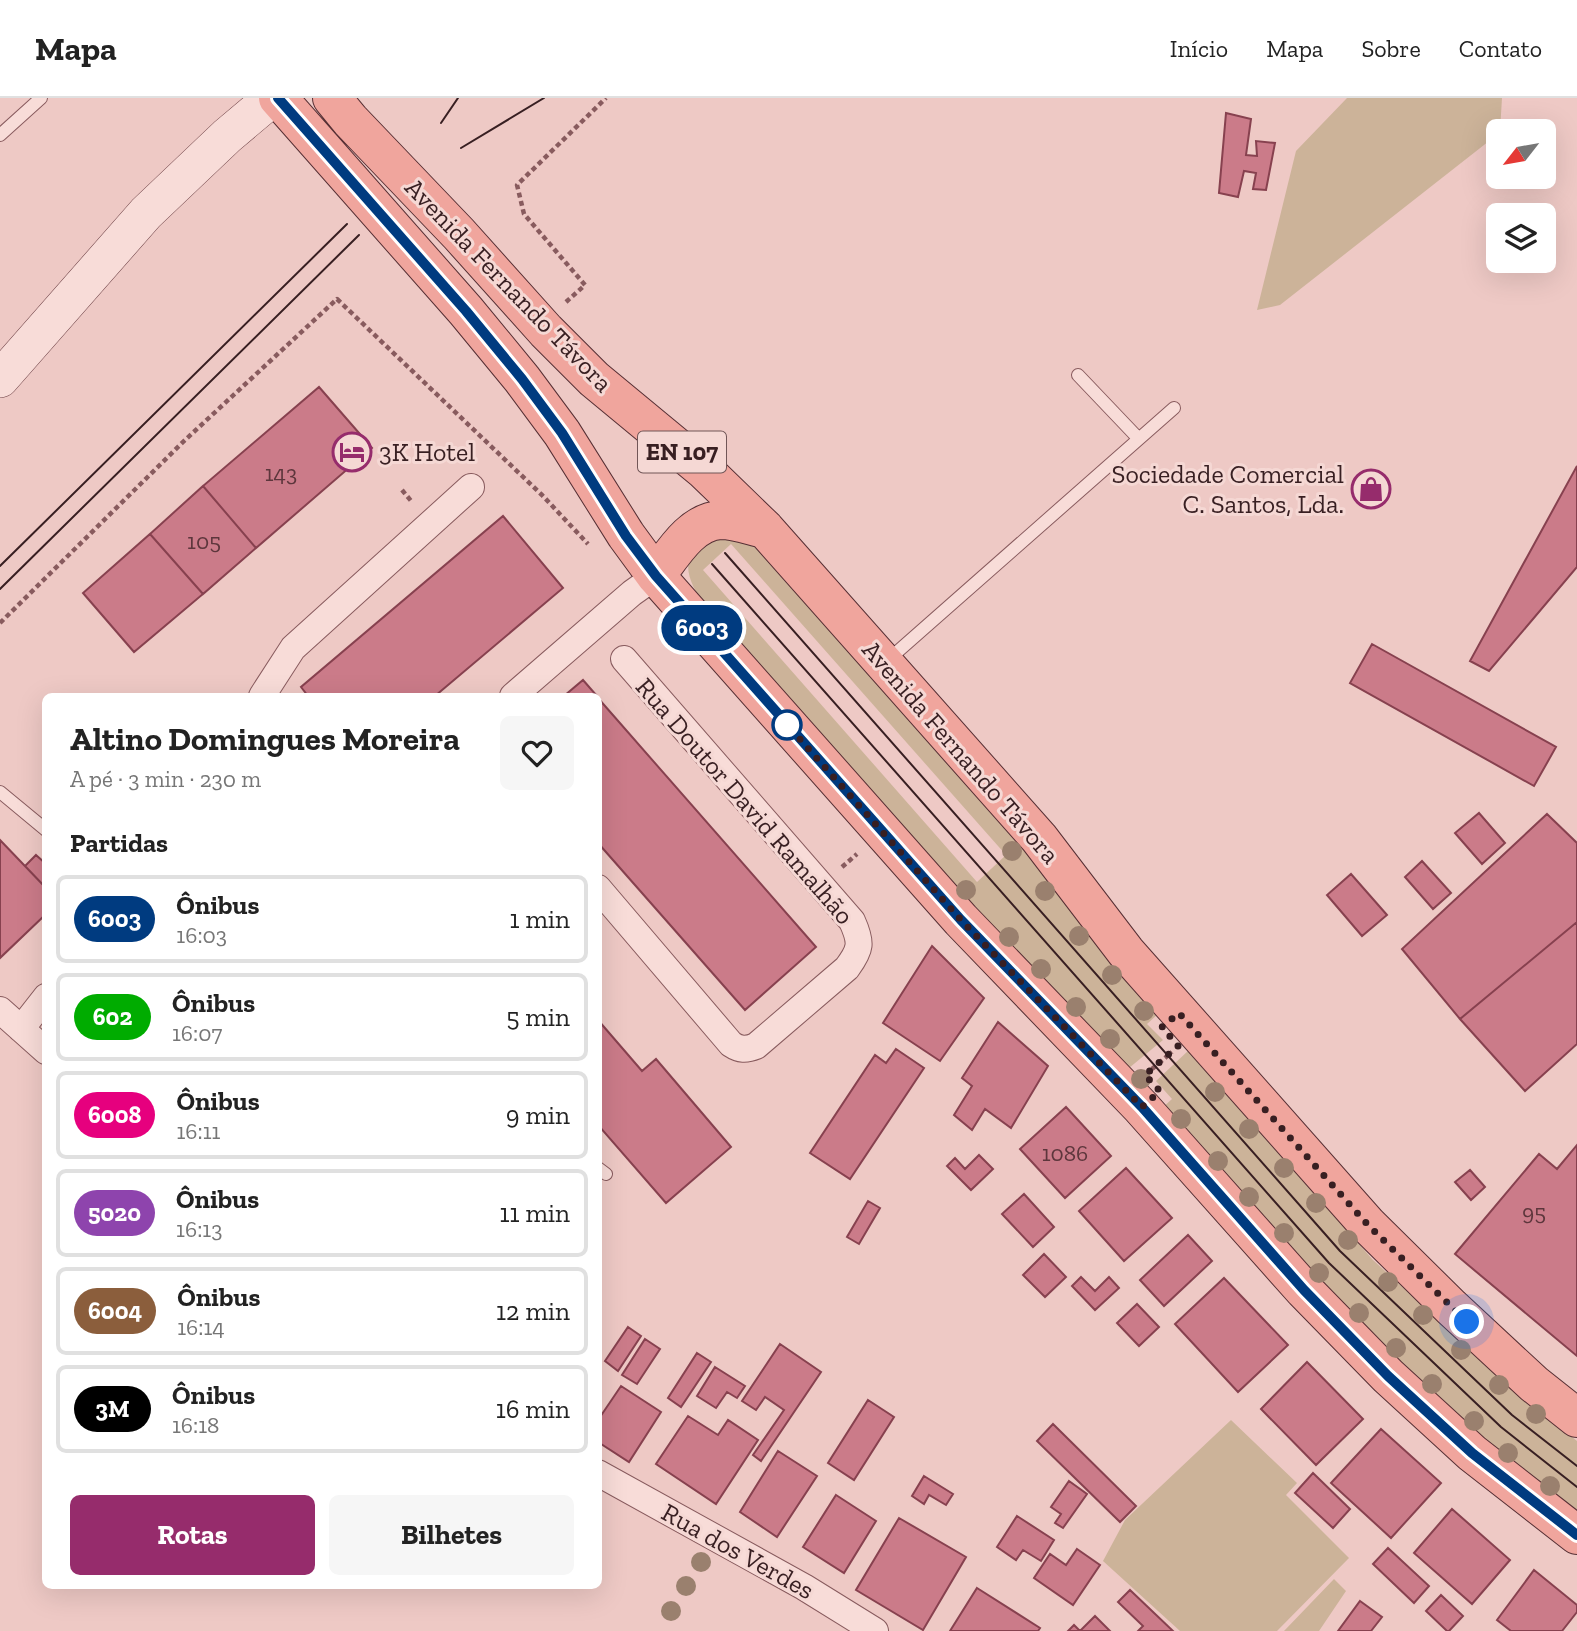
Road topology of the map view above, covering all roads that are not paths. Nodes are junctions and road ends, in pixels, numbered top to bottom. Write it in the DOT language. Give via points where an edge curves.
graph roads {
  1 [pos="41,98"];
  2 [pos="272,98"];
  3 [pos="278,98"];
  4 [pos="332,98"];
  5 [pos="0,135"];
  6 [pos="1078,374"];
  7 [pos="0,379"];
  8 [pos="1174,408"];
  9 [pos="1138,438"];
  10 [pos="471,487"];
  11 [pos="765,529"];
  12 [pos="656,576"];
  13 [pos="624,659"];
  14 [pos="884,664"];
  15 [pos="264,693"];
  16 [pos="516,693"];
  17 [pos="0,792"];
  18 [pos="42,827"];
  19 [pos="602,893"];
  20 [pos="42,1002"];
  21 [pos="0,1010"];
  22 [pos="21,1029"];
  23 [pos="42,1047"];
  24 [pos="1577,1418"];
  25 [pos="602,1475"];
  26 [pos="1577,1535"];
  27 [pos="876,1631"];
  1 -- 5 [label="lane"];
  2 -- 7 [label="main road" via="146,213"];
  3 -- 12 [label="main road, Avenida Fernando Távora" via="522,379"];
  4 -- 11 [label="main road, Avenida Fernando Távora / EN 107" via="594,379 704,470"];
  6 -- 9 [label="lane"];
  8 -- 9 [label="lane"];
  9 -- 14 [label="lane"];
  10 -- 15 [label="street" via="293,648"];
  11 -- 12 [label="main road" via="722,520 706,523 676,549"];
  11 -- 14 [label="main road, Avenida Fernando Távora / EN 107"];
  12 -- 16 [label="street"];
  12 -- 26 [label="main road, Avenida Fernando Távora" via="961,920 1142,1107 1304,1290 1472,1453"];
  13 -- 19 [label="street, Rua Doutor David Ramalhão" via="852,922 859,937 858,953 848,968 756,1046 739,1049"];
  14 -- 24 [label="main road, Avenida Fernando Távora / EN 107" via="1039,838 1126,952 1368,1225 1534,1384"];
  17 -- 18 [label="lane"];
  20 -- 22 [label="street"];
  21 -- 22 [label="street"];
  22 -- 23 [label="street"];
  25 -- 27 [label="street, Rua dos Verdes"];
}
